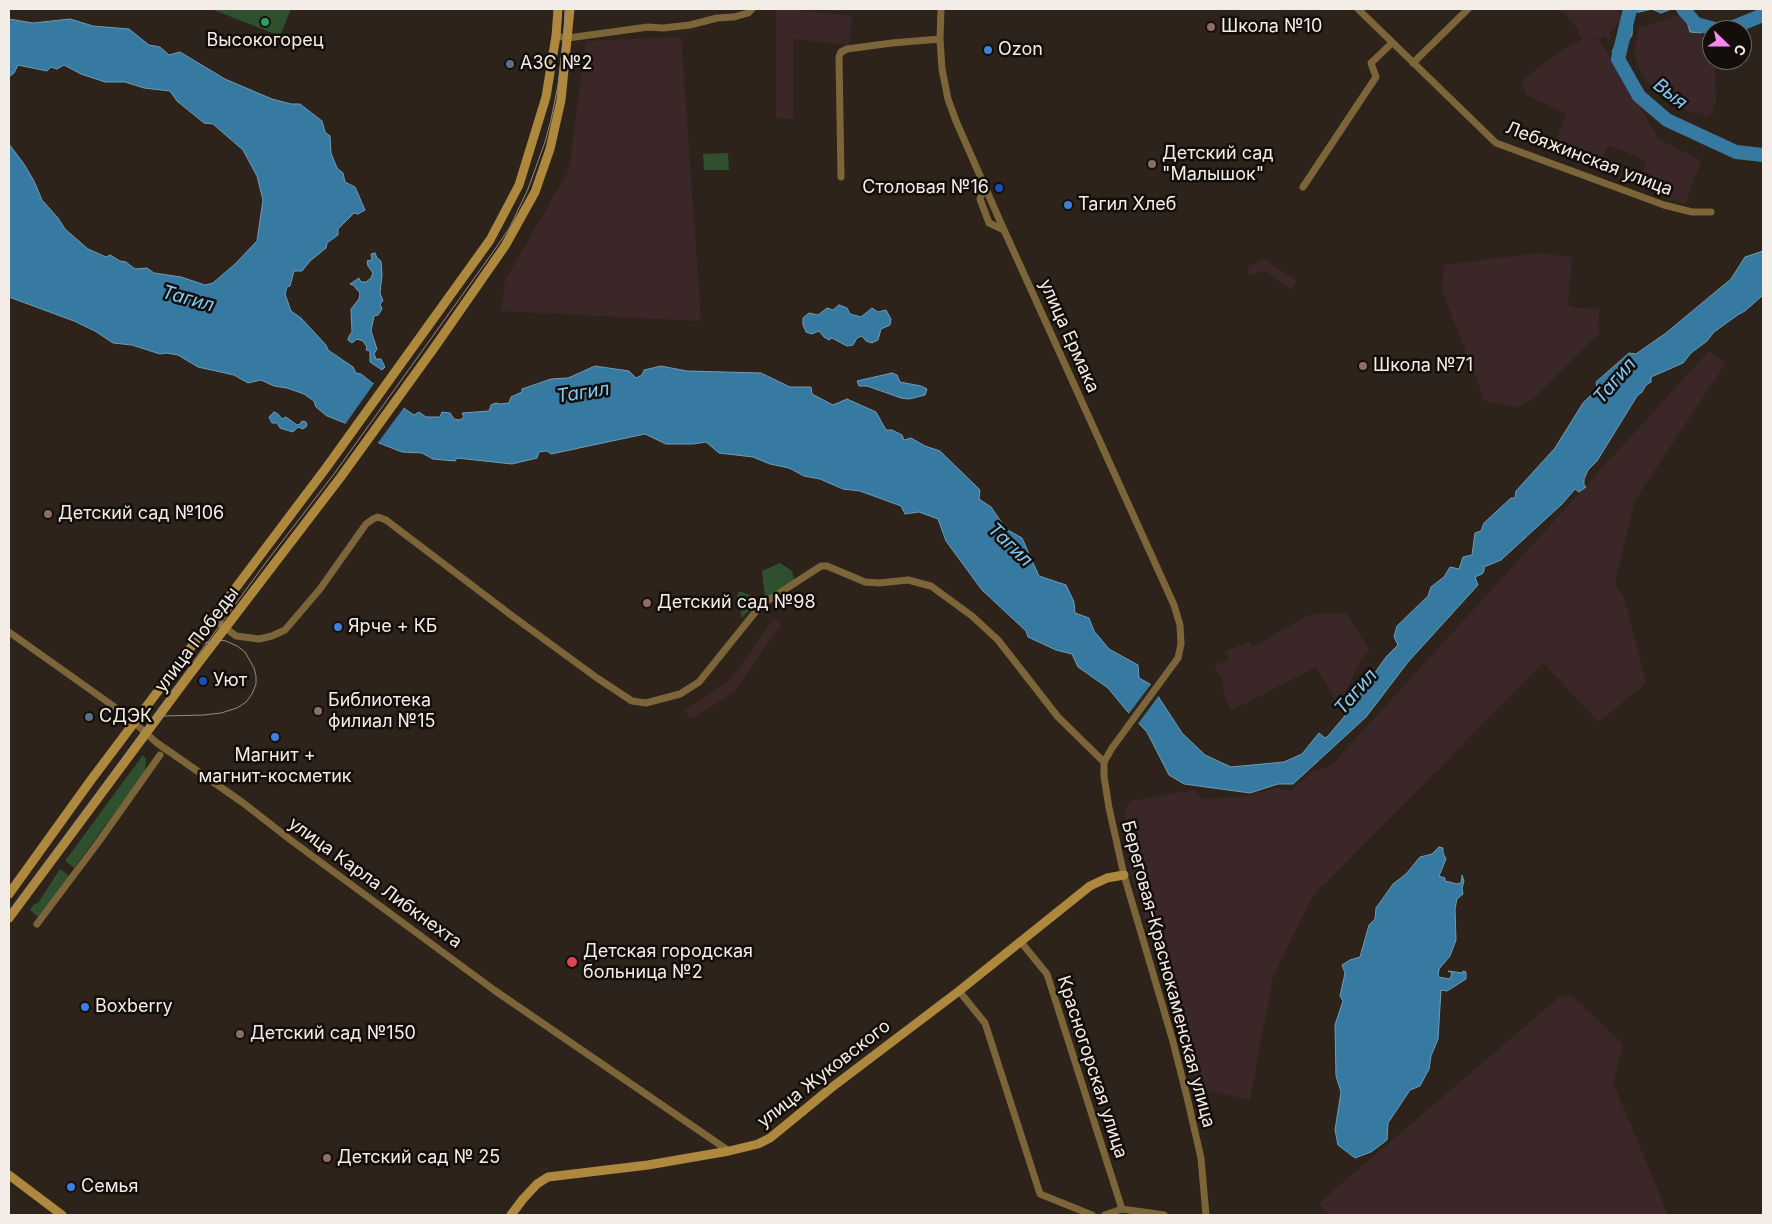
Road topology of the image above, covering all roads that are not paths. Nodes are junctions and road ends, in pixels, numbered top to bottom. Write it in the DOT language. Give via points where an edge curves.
graph roads {
  1 [pos="558,9"];
  2 [pos="570,9"];
  3 [pos="752,9"];
  4 [pos="942,9"];
  5 [pos="1358,9"];
  6 [pos="1468,9"];
  7 [pos="556,36"];
  8 [pos="568,38"];
  9 [pos="940,39"];
  10 [pos="1392,43"];
  11 [pos="1413,63"];
  12 [pos="841,177"];
  13 [pos="1303,186"];
  14 [pos="1711,212"];
  15 [pos="214,619"];
  16 [pos="226,629"];
  17 [pos="9,632"];
  18 [pos="134,724"];
  19 [pos="147,734"];
  20 [pos="160,755"];
  21 [pos="1104,762"];
  22 [pos="1124,875"];
  23 [pos="9,894"];
  24 [pos="9,918"];
  25 [pos="37,924"];
  26 [pos="1020,941"];
  27 [pos="959,991"];
  28 [pos="729,1151"];
  29 [pos="9,1175"];
  30 [pos="1122,1209"];
  31 [pos="62,1215"];
  32 [pos="511,1215"];
  33 [pos="1092,1215"];
  34 [pos="1109,1215"];
  35 [pos="1164,1215"];
  36 [pos="1206,1215"];
  1 -- 7 [label="main road, улица Победы"];
  2 -- 8 [label="main road, улица Победы"];
  3 -- 8 [label="street" via="734,17 690,25"];
  4 -- 9 [label="street, улица Ермака"];
  5 -- 10 [label="street, Лебяжинская улица"];
  6 -- 11 [label="street"];
  7 -- 8 [label="street"];
  7 -- 15 [label="main road, улица Победы" via="546,97 519,185 490,240"];
  8 -- 16 [label="main road, улица Победы" via="561,100 550,149 535,192 505,246 340,478"];
  9 -- 12 [label="street" via="841,52"];
  9 -- 21 [label="street, улица Ермака" via="948,99 1174,605 1180,625 1178,658"];
  10 -- 11 [label="street, Лебяжинская улица"];
  10 -- 13 [label="street" via="1371,63 1376,77"];
  11 -- 14 [label="street, Лебяжинская улица" via="1496,143 1664,204 1692,212"];
  15 -- 16 [label="street"];
  15 -- 18 [label="main road, улица Победы"];
  16 -- 19 [label="main road, улица Победы"];
  16 -- 21 [label="street" via="236,636 259,639 285,630 320,589 366,524 378,517 597,678 632,700 646,703 680,694 699,682 761,605 821,566 827,566 865,582 908,580 931,586 998,640 1058,717"];
  17 -- 18 [label="street, улица Карла Либкнехта"];
  18 -- 19 [label="street, улица Карла Либкнехта"];
  18 -- 23 [label="main road, улица Победы"];
  19 -- 24 [label="main road, улица Победы"];
  19 -- 28 [label="street, улица Карла Либкнехта" via="502,995"];
  20 -- 25 [label="street"];
  21 -- 22 [label="street, Береговая-Краснокаменская улица" via="1109,808"];
  22 -- 26 [label="main road, улица Жуковского" via="1090,886"];
  22 -- 36 [label="street, Береговая-Краснокаменская улица" via="1187,1097 1201,1158"];
  26 -- 27 [label="main road, улица Жуковского"];
  26 -- 30 [label="street, Красногорская улица" via="1047,974"];
  27 -- 28 [label="main road, улица Жуковского" via="770,1138"];
  27 -- 33 [label="street" via="985,1023 1040,1194"];
  28 -- 32 [label="main road, улица Жуковского" via="548,1177 537,1184"];
  29 -- 31 [label="main road"];
  30 -- 34 [label="street"];
  30 -- 35 [label="street"];
}
